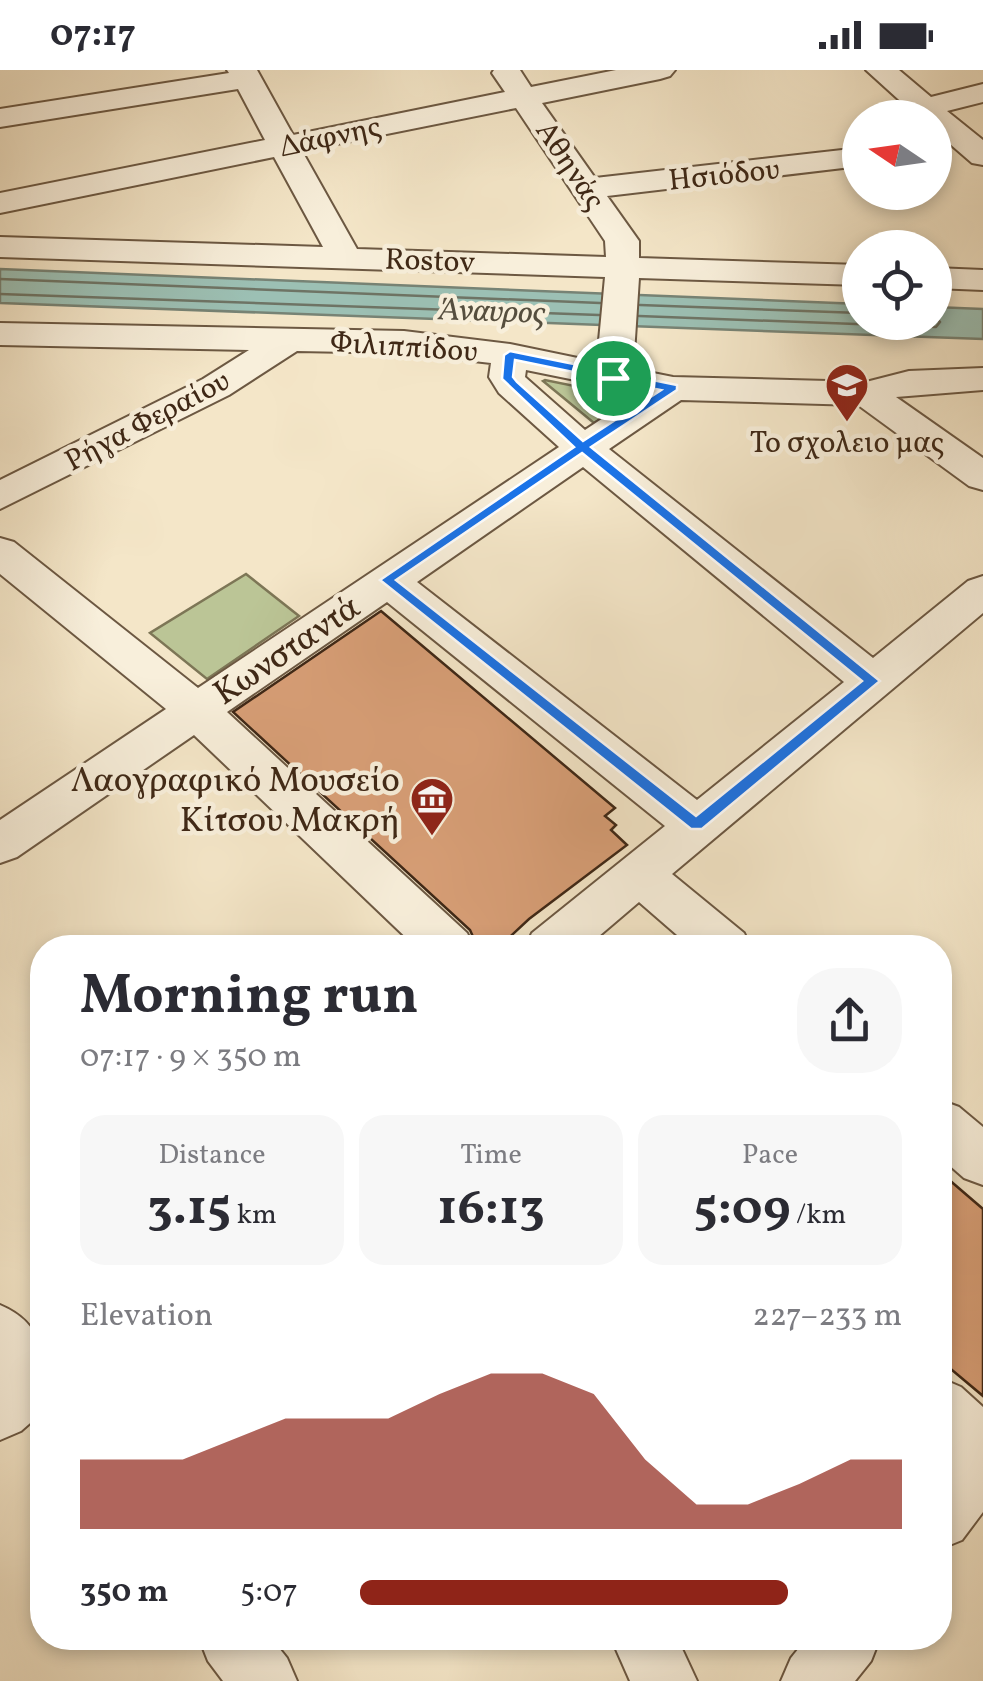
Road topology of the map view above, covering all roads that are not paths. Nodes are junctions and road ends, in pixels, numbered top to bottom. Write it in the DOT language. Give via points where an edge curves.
graph roads {
  1 [pos="115,70"];
  2 [pos="504,70"];
  3 [pos="660,70"];
  4 [pos="882,70"];
  5 [pos="245,74"];
  6 [pos="983,93"];
  7 [pos="153,94"];
  8 [pos="524,96"];
  9 [pos="917,100"];
  10 [pos="952,100"];
  11 [pos="0,118"];
  12 [pos="952,130"];
  13 [pos="285,146"];
  14 [pos="975,149"];
  15 [pos="842,159"];
  16 [pos="587,189"];
  17 [pos="0,203"];
  18 [pos="0,246"];
  19 [pos="345,258"];
  20 [pos="623,275"];
  21 [pos="842,275"];
  22 [pos="952,279"];
  23 [pos="983,280"];
  24 [pos="0,334"];
  25 [pos="291,339"];
  26 [pos="510,355"];
  27 [pos="613,375"];
  28 [pos="983,378"];
  29 [pos="673,388"];
  30 [pos="867,394"];
  31 [pos="983,404"];
  32 [pos="582,447"];
  33 [pos="983,477"];
  34 [pos="0,496"];
  35 [pos="0,552"];
  36 [pos="386,580"];
  37 [pos="974,615"];
  38 [pos="872,681"];
  39 [pos="196,710"];
  40 [pos="696,825"];
  41 [pos="0,844"];
  42 [pos="638,873"];
  43 [pos="436,935"];
  44 [pos="565,935"];
  45 [pos="712,935"];
  46 [pos="952,1134"];
  47 [pos="983,1160"];
  48 [pos="0,1334"];
  49 [pos="30,1389"];
  50 [pos="952,1419"];
  51 [pos="983,1448"];
  52 [pos="983,1463"];
  53 [pos="952,1503"];
  54 [pos="240,1650"];
  55 [pos="649,1650"];
  56 [pos="839,1650"];
  57 [pos="264,1681"];
  58 [pos="664,1681"];
  59 [pos="814,1681"];
  1 -- 7 [label="street"];
  2 -- 8 [label="street, Αθηνάς"];
  3 -- 8 [label="street, Δάφνης"];
  4 -- 9 [label="street"];
  5 -- 7 [label="street"];
  5 -- 13 [label="street"];
  6 -- 10 [label="street"];
  7 -- 11 [label="street"];
  8 -- 13 [label="street, Δάφνης"];
  8 -- 16 [label="street, Αθηνάς"];
  12 -- 14 [label="street"];
  13 -- 17 [label="street, Δάφνης"];
  13 -- 19 [label="street"];
  15 -- 16 [label="street, Ησιόδου"];
  16 -- 20 [label="street, Αθηνάς" via="622,241"];
  18 -- 19 [label="street, Rostov"];
  19 -- 20 [label="street, Rostov"];
  20 -- 21 [label="street, Rostov"];
  20 -- 27 [label="street"];
  22 -- 23 [label="street"];
  24 -- 25 [label="street, Φιλιππίδου"];
  25 -- 26 [label="street, Φιλιππίδου" via="404,342"];
  25 -- 34 [label="street, Ρήγα Φεραίου" via="216,387"];
  26 -- 27 [label="street, Φιλιππίδου"];
  26 -- 32 [label="street" via="506,377 512,385"];
  27 -- 29 [label="street, Φιλιππίδου"];
  28 -- 30 [label="street, Φιλιππίδου" via="909,382"];
  29 -- 30 [label="street, Φιλιππίδου"];
  29 -- 32 [label="street, Κωνσταντά"];
  30 -- 31 [label="street"];
  30 -- 33 [label="street"];
  32 -- 36 [label="street, Κωνσταντά"];
  32 -- 38 [label="street"];
  35 -- 39 [label="street"];
  36 -- 39 [label="street, Κωνσταντά"];
  36 -- 40 [label="street"];
  37 -- 38 [label="street"];
  38 -- 40 [label="street"];
  39 -- 41 [label="street, Κωνσταντά"];
  39 -- 43 [label="street"];
  40 -- 42 [label="street"];
  42 -- 44 [label="street"];
  42 -- 45 [label="street"];
  46 -- 47 [label="street"];
  48 -- 49 [label="street"];
  50 -- 51 [label="street"];
  52 -- 53 [label="street"];
  54 -- 57 [label="street"];
  55 -- 58 [label="street"];
  56 -- 59 [label="street"];
}
